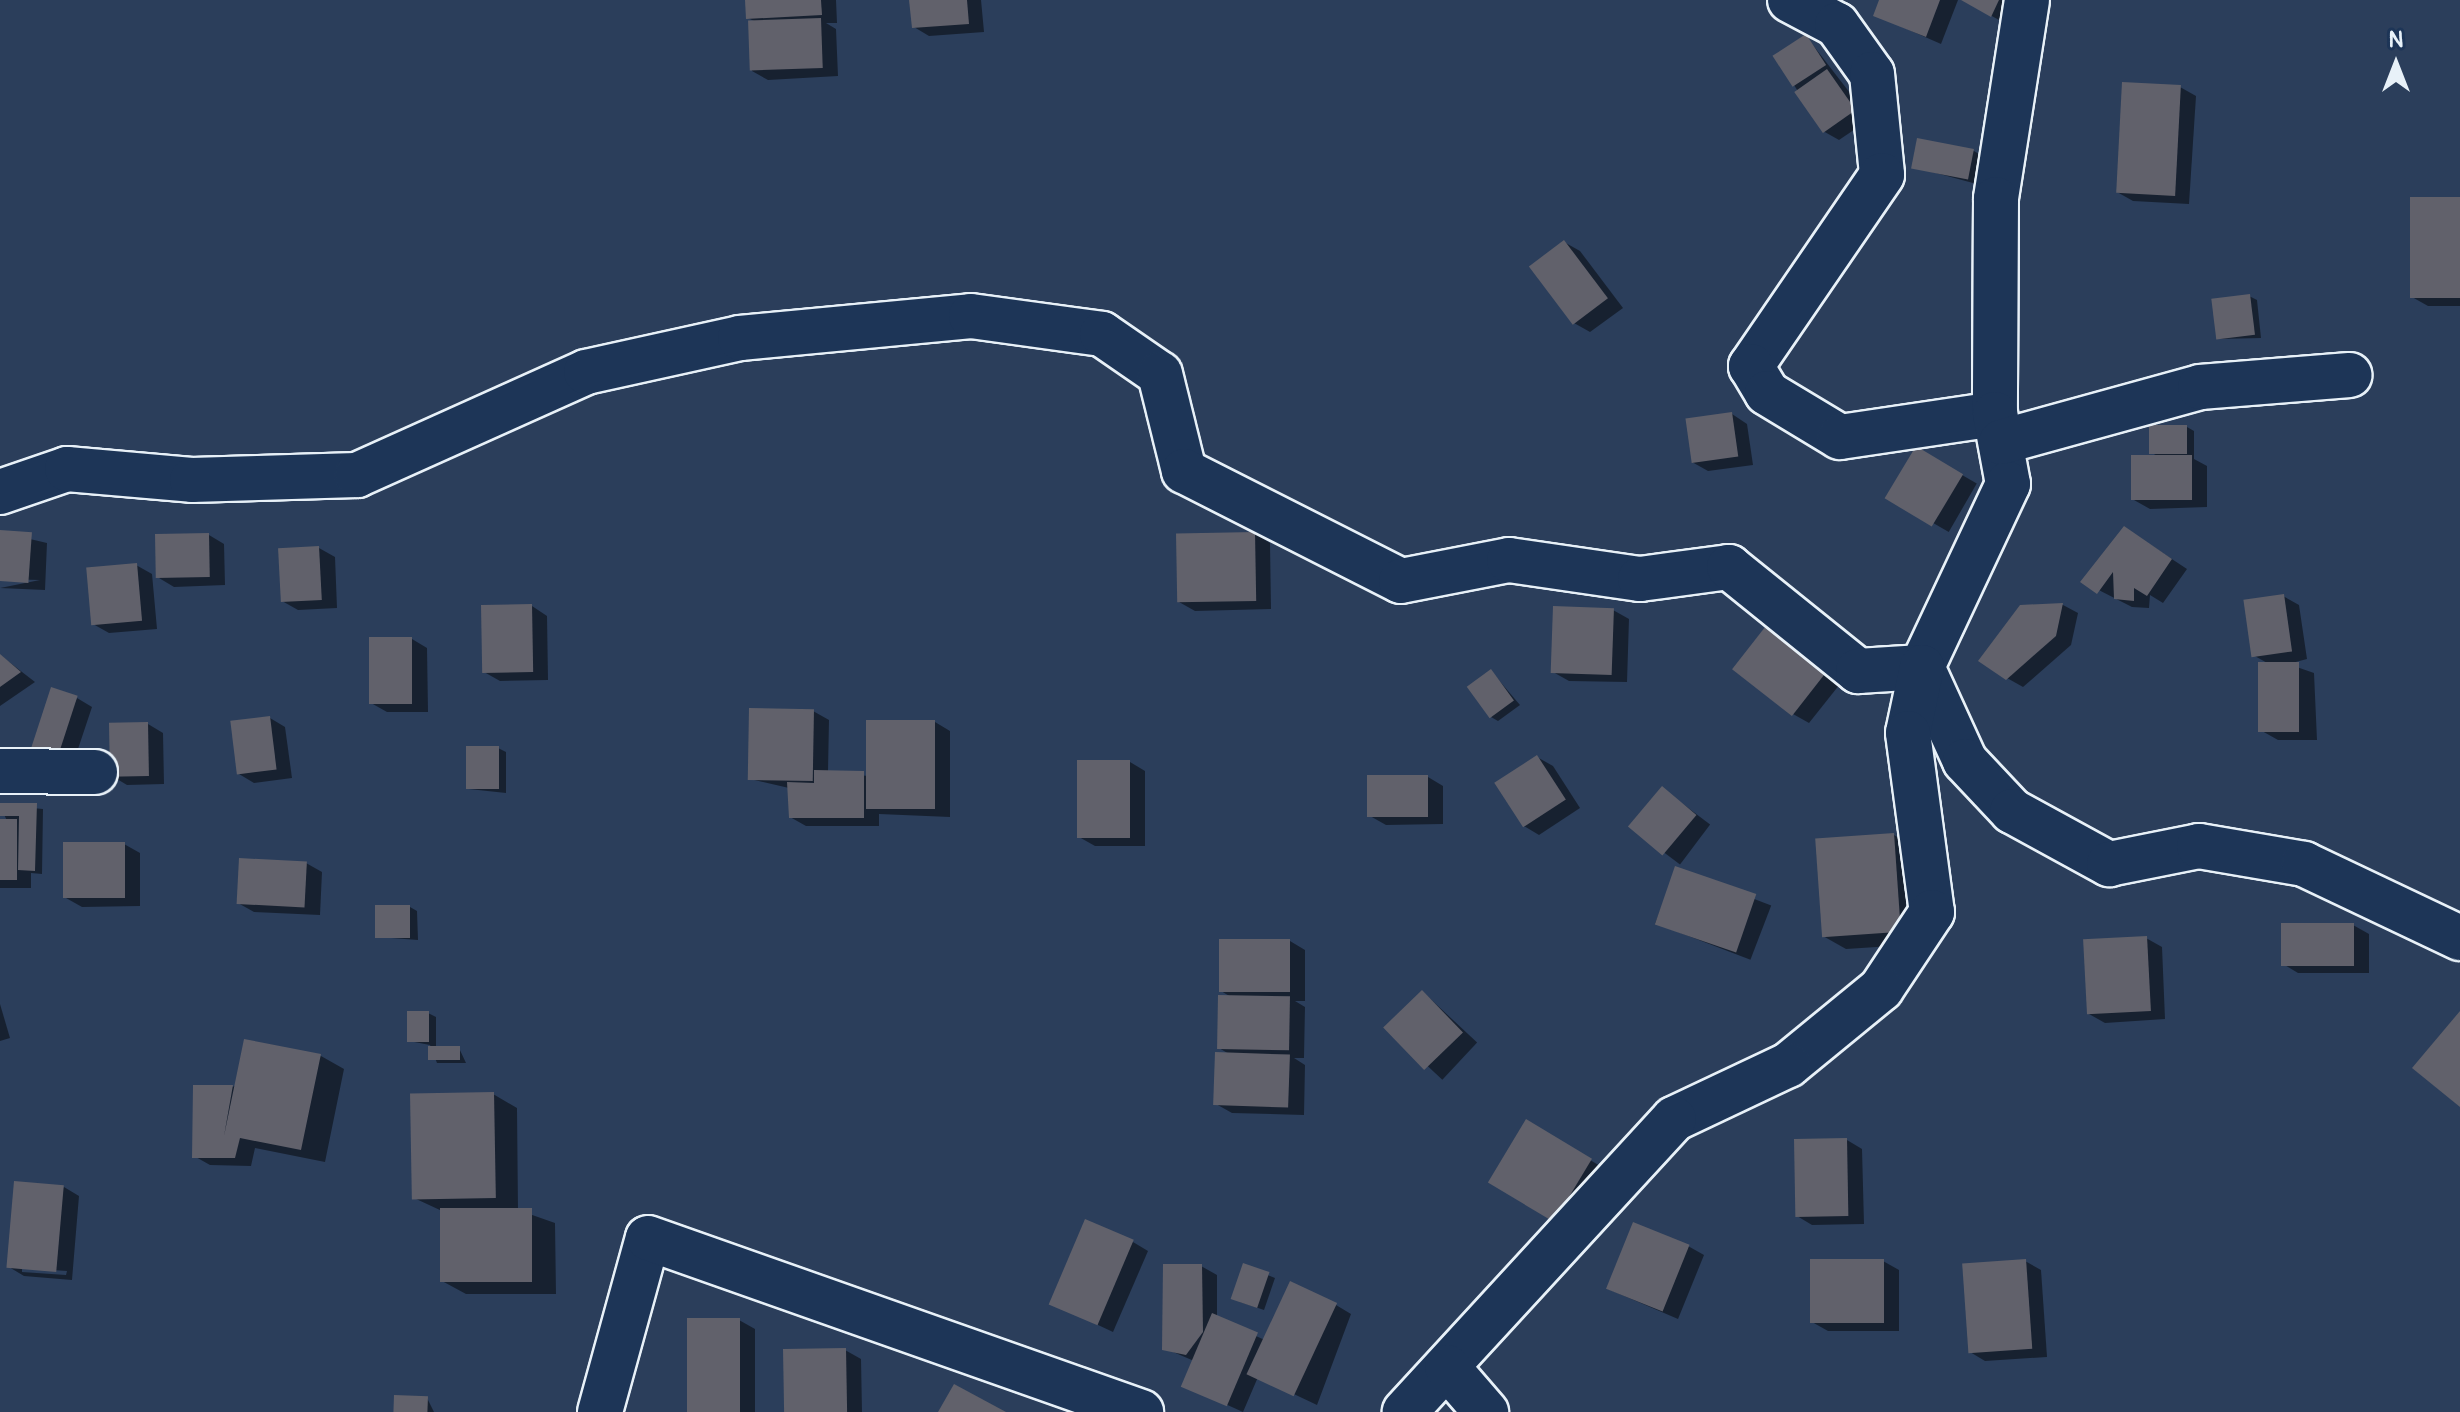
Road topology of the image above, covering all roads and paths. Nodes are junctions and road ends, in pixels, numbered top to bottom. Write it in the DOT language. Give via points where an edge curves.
graph roads {
  1 [pos="1790,0"];
  2 [pos="2027,0"];
  3 [pos="2350,375"];
  4 [pos="1998,428"];
  5 [pos="0,492"];
  6 [pos="1922,667"];
  7 [pos="0,771"];
  8 [pos="95,772"];
  9 [pos="2460,938"];
  10 [pos="1447,1367"];
  11 [pos="600,1412"];
  12 [pos="1141,1412"];
  13 [pos="1405,1412"];
  14 [pos="1486,1412"];
  1 -- 4 [label="street" via="1837,25 1872,74 1882,175 1751,366 1767,393 1840,437"];
  2 -- 4 [label="street" via="1996,199"];
  3 -- 4 [label="street" via="2200,387"];
  4 -- 6 [label="street" via="2008,484"];
  5 -- 6 [label="street" via="67,469 192,480 357,475 586,372 740,338 971,316 1102,334 1160,374 1184,471 1401,581 1509,560 1640,579 1729,567 1858,671"];
  6 -- 9 [label="street" via="1965,761 2012,811 2109,864 2199,846 2304,864"];
  6 -- 10 [label="street" via="1908,733 1932,912 1881,989 1788,1065 1674,1119"];
  7 -- 8 [label="street"];
  10 -- 13 [label="street"];
  10 -- 14 [label="street"];
  11 -- 12 [label="street" via="648,1238"];
}
